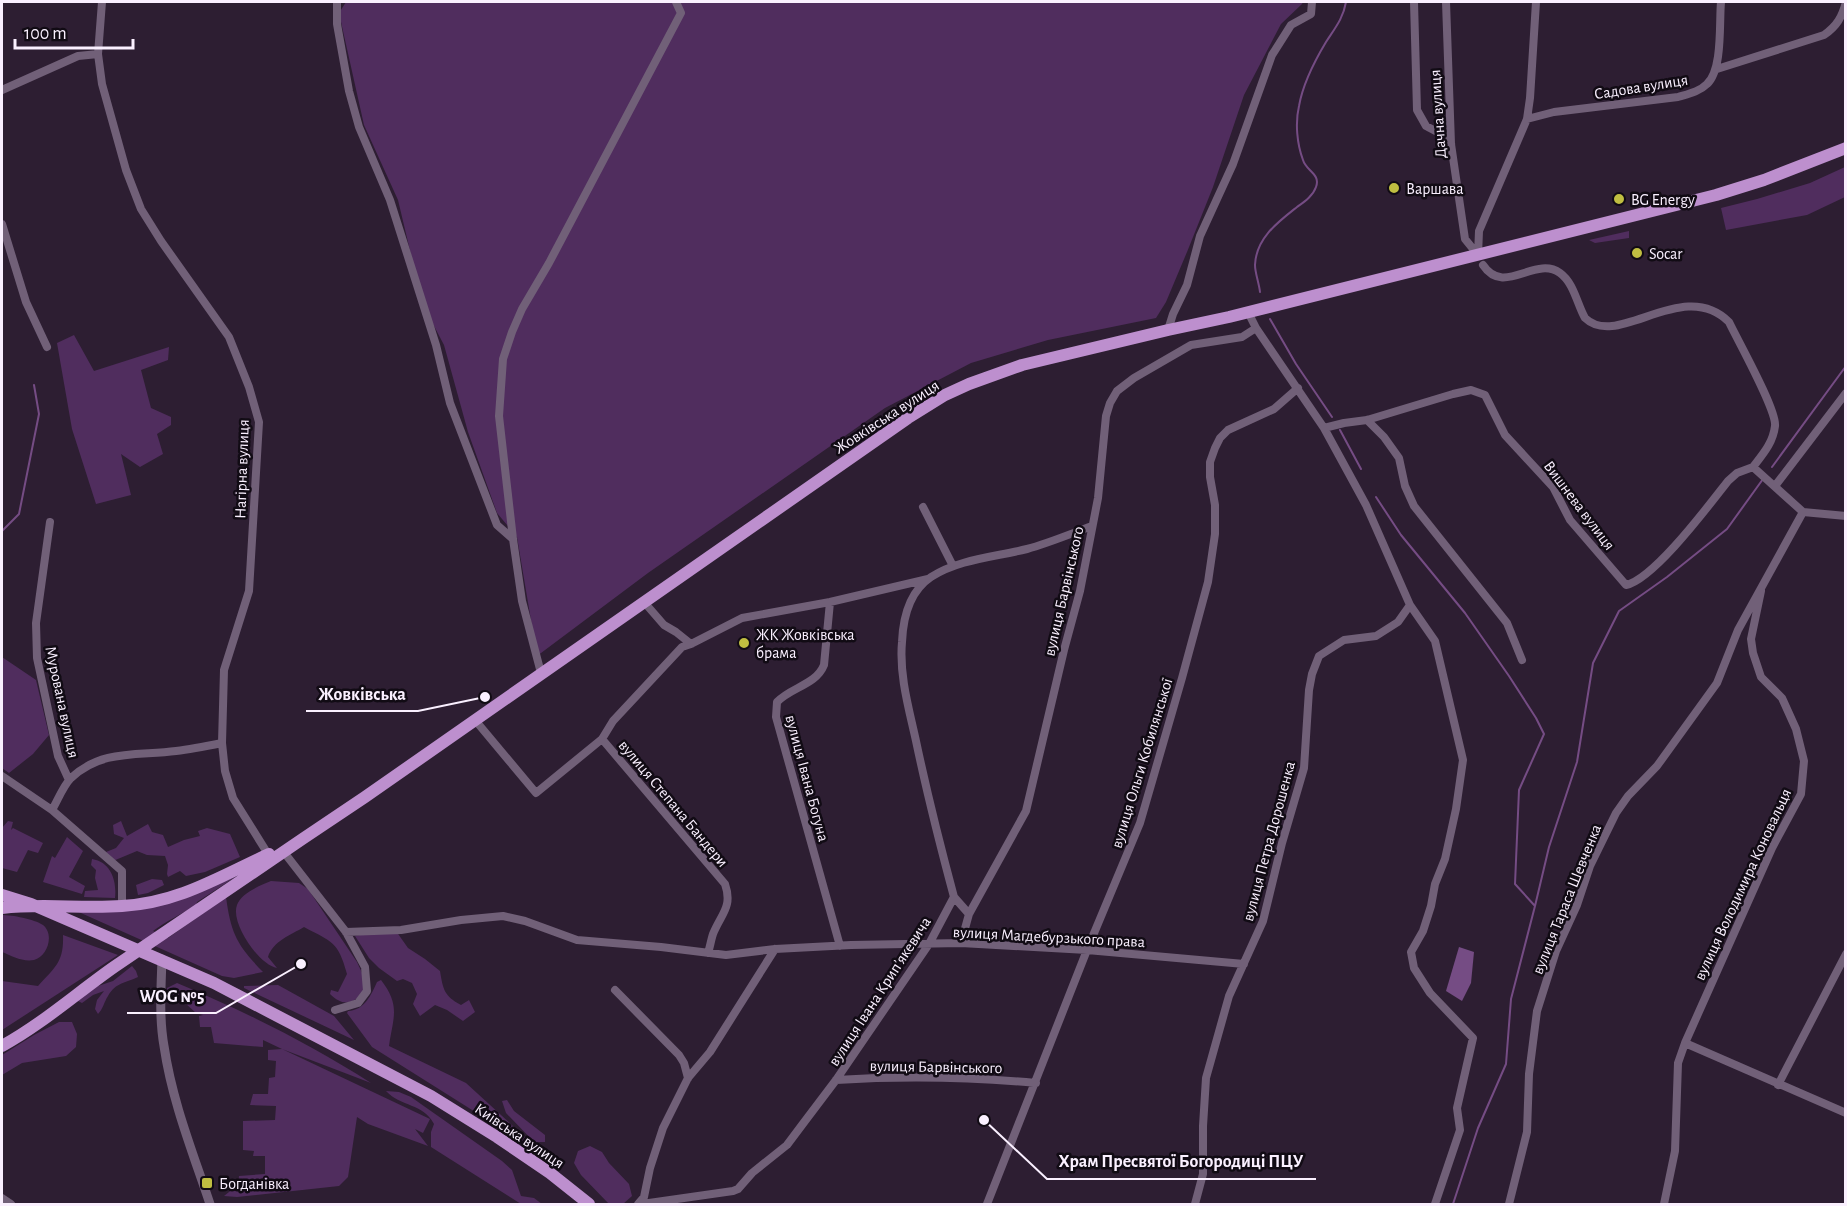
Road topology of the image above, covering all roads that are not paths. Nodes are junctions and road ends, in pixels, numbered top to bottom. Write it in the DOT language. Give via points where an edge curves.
graph roads {
  1 [pos="102,2"];
  2 [pos="337,2"];
  3 [pos="676,2"];
  4 [pos="1312,2"];
  5 [pos="1414,2"];
  6 [pos="1446,2"];
  7 [pos="1536,2"];
  8 [pos="1721,2"];
  9 [pos="1845,2"];
  10 [pos="98,54"];
  11 [pos="1717,69"];
  12 [pos="2,90"];
  13 [pos="1527,119"];
  14 [pos="1451,144"];
  15 [pos="1845,148"];
  16 [pos="2,224"];
  17 [pos="4,243"];
  18 [pos="1481,260"];
  19 [pos="1248,312"];
  20 [pos="1256,328"];
  21 [pos="1168,330"];
  22 [pos="48,346"];
  23 [pos="1298,388"];
  24 [pos="1845,393"];
  25 [pos="1367,420"];
  26 [pos="1324,428"];
  27 [pos="1753,467"];
  28 [pos="1775,486"];
  29 [pos="923,507"];
  30 [pos="1803,512"];
  31 [pos="1845,516"];
  32 [pos="50,522"];
  33 [pos="1092,526"];
  34 [pos="513,539"];
  35 [pos="953,566"];
  36 [pos="928,579"];
  37 [pos="1762,583"];
  38 [pos="644,602"];
  39 [pos="830,602"];
  40 [pos="1410,606"];
  41 [pos="691,644"];
  42 [pos="1521,660"];
  43 [pos="541,674"];
  44 [pos="475,720"];
  45 [pos="602,739"];
  46 [pos="222,743"];
  47 [pos="2,776"];
  48 [pos="69,780"];
  49 [pos="52,810"];
  50 [pos="283,850"];
  51 [pos="268,854"];
  52 [pos="2,895"];
  53 [pos="954,897"];
  54 [pos="31,904"];
  55 [pos="122,906"];
  56 [pos="2,908"];
  57 [pos="969,914"];
  58 [pos="346,932"];
  59 [pos="929,944"];
  60 [pos="962,944"];
  61 [pos="840,946"];
  62 [pos="775,949"];
  63 [pos="1087,950"];
  64 [pos="708,953"];
  65 [pos="1845,954"];
  66 [pos="162,959"];
  67 [pos="1244,964"];
  68 [pos="615,990"];
  69 [pos="335,1010"];
  70 [pos="1685,1043"];
  71 [pos="2,1046"];
  72 [pos="688,1078"];
  73 [pos="836,1080"];
  74 [pos="1036,1083"];
  75 [pos="1778,1084"];
  76 [pos="1845,1113"];
  77 [pos="2,1198"];
  78 [pos="11,1204"];
  79 [pos="210,1204"];
  80 [pos="589,1204"];
  81 [pos="640,1204"];
  82 [pos="987,1204"];
  83 [pos="1195,1204"];
  84 [pos="1435,1204"];
  85 [pos="1509,1204"];
  86 [pos="1664,1204"];
  1 -- 10 [label="street, Нагірна вулиця"];
  2 -- 34 [label="street" via="337,24 359,127 390,200 436,345 450,403 497,525"];
  3 -- 34 [label="street" via="681,13 522,309 503,359 499,416"];
  4 -- 21 [label="street" via="1311,14 1291,26 1272,55 1233,164 1200,236 1187,285"];
  5 -- 14 [label="street" via="1417,110 1426,126"];
  6 -- 14 [label="street, Дачна вулиця"];
  7 -- 13 [label="street"];
  8 -- 11 [label="street"];
  9 -- 11 [label="street" via="1842,16 1824,35"];
  10 -- 12 [label="street" via="78,56"];
  10 -- 46 [label="street, Нагірна вулиця" via="102,84 141,209 229,338 259,422 249,591 224,670"];
  11 -- 13 [label="street, Садова вулиця" via="1709,83 1678,97 1554,112"];
  13 -- 18 [label="street" via="1479,231"];
  14 -- 18 [label="street, Дачна вулиця" via="1465,239"];
  15 -- 18 [label="highway, Жовківська вулиця" via="1716,195"];
  16 -- 17 [label="street"];
  17 -- 22 [label="street"];
  18 -- 19 [label="highway, Жовківська вулиця"];
  18 -- 27 [label="street" via="1490,273 1500,278 1542,268 1557,271 1566,279 1585,318 1599,327 1691,306 1718,313 1729,322 1776,423 1771,443"];
  19 -- 20 [label="street"];
  19 -- 21 [label="highway, Жовківська вулиця"];
  20 -- 23 [label="street"];
  20 -- 33 [label="street, вулиця Барвінського" via="1242,337 1191,345 1118,391 1106,416"];
  21 -- 38 [label="highway, Жовківська вулиця" via="1022,365 945,395"];
  23 -- 26 [label="street"];
  23 -- 63 [label="street, вулиця Ольги Кобилянської" via="1274,410 1228,430 1215,448 1210,477 1215,534 1208,582 1140,823"];
  24 -- 28 [label="street"];
  25 -- 26 [label="street"];
  25 -- 27 [label="street, Вишнева вулиця" via="1471,390 1485,395 1505,435 1553,488 1570,520 1626,585 1641,578 1676,545 1728,481"];
  25 -- 42 [label="street" via="1399,458 1414,506 1507,623"];
  26 -- 40 [label="street" via="1366,505"];
  27 -- 28 [label="street"];
  28 -- 30 [label="street"];
  29 -- 35 [label="street"];
  30 -- 31 [label="street"];
  30 -- 37 [label="street, вулиця Тараса Шевченка"];
  32 -- 48 [label="street, Мурована вулиця" via="36,622 37,658 58,756"];
  33 -- 35 [label="street" via="1029,548"];
  33 -- 57 [label="street, вулиця Барвінського" via="1026,811"];
  34 -- 43 [label="street" via="522,601"];
  35 -- 36 [label="street"];
  36 -- 39 [label="street"];
  36 -- 53 [label="street" via="909,606 904,623 902,667 909,713"];
  37 -- 70 [label="street, вулиця Володимира Коновальця" via="1751,639 1753,653 1761,677 1782,698 1796,729 1804,761 1801,794 1772,848"];
  37 -- 85 [label="street, вулиця Тараса Шевченка" via="1737,630 1717,683 1657,766 1616,813 1590,866 1537,1011 1527,1132"];
  38 -- 41 [label="street" via="664,626"];
  38 -- 43 [label="highway, Жовківська вулиця"];
  39 -- 41 [label="street" via="742,618"];
  39 -- 61 [label="street, вулиця Івана Богуна" via="821,673 783,695 777,702 776,717"];
  40 -- 67 [label="street, вулиця Петра Дорошенка" via="1398,622 1376,636 1344,640 1319,656 1309,690 1304,768 1263,921"];
  40 -- 84 [label="street" via="1435,641 1463,760 1445,859 1423,931 1411,952 1414,968 1430,993 1473,1038 1457,1108 1460,1130"];
  41 -- 45 [label="street" via="682,647 612,720"];
  43 -- 44 [label="highway, Жовківська вулиця"];
  44 -- 45 [label="street, вулиця Степана Бандери" via="536,793"];
  44 -- 50 [label="highway, Жовківська вулиця"];
  45 -- 64 [label="street, вулиця Степана Бандери" via="725,884 727,908"];
  46 -- 48 [label="street, Мурована вулиця" via="100,760"];
  46 -- 51 [label="street, Нагірна вулиця" via="233,798"];
  47 -- 49 [label="street"];
  48 -- 49 [label="street, Мурована вулиця"];
  49 -- 55 [label="street" via="122,872"];
  50 -- 51 [label="highway"];
  50 -- 58 [label="street"];
  50 -- 71 [label="highway, Жовківська вулиця"];
  51 -- 55 [label="highway" via="178,896"];
  52 -- 54 [label="highway"];
  53 -- 57 [label="street"];
  53 -- 59 [label="street, вулиця Івана Крипʼякевича"];
  54 -- 55 [label="highway"];
  54 -- 56 [label="highway"];
  54 -- 66 [label="highway, Київська вулиця"];
  57 -- 60 [label="street, вулиця Барвінського"];
  58 -- 64 [label="street" via="400,930 502,916 577,940"];
  58 -- 69 [label="street" via="365,967 368,992 358,1003"];
  59 -- 60 [label="street, вулиця Магдебурзького права"];
  59 -- 61 [label="street, вулиця Магдебурзького права"];
  59 -- 73 [label="street, вулиця Івана Крипʼякевича"];
  60 -- 63 [label="street, вулиця Магдебурзького права"];
  61 -- 62 [label="street, вулиця Магдебурзького права"];
  62 -- 64 [label="street, вулиця Магдебурзького права" via="726,955"];
  62 -- 72 [label="street" via="710,1052"];
  63 -- 67 [label="street, вулиця Магдебурзького права"];
  63 -- 74 [label="street, вулиця Ольги Кобилянської"];
  65 -- 75 [label="street"];
  66 -- 79 [label="street" via="163,1044 168,1073"];
  66 -- 80 [label="highway, Київська вулиця" via="431,1096 516,1150"];
  67 -- 83 [label="street, вулиця Петра Дорошенка" via="1229,996 1206,1078 1203,1174"];
  68 -- 72 [label="street" via="679,1055"];
  70 -- 75 [label="street"];
  70 -- 86 [label="street, вулиця Володимира Коновальця" via="1678,1063 1675,1151"];
  72 -- 81 [label="street" via="663,1128"];
  73 -- 74 [label="street, вулиця Барвінського" via="989,1079"];
  73 -- 81 [label="street, вулиця Івана Крипʼякевича" via="787,1145 752,1173 738,1190"];
  74 -- 82 [label="street, вулиця Ольги Кобилянської"];
  75 -- 76 [label="street"];
  77 -- 78 [label="street"];
}
